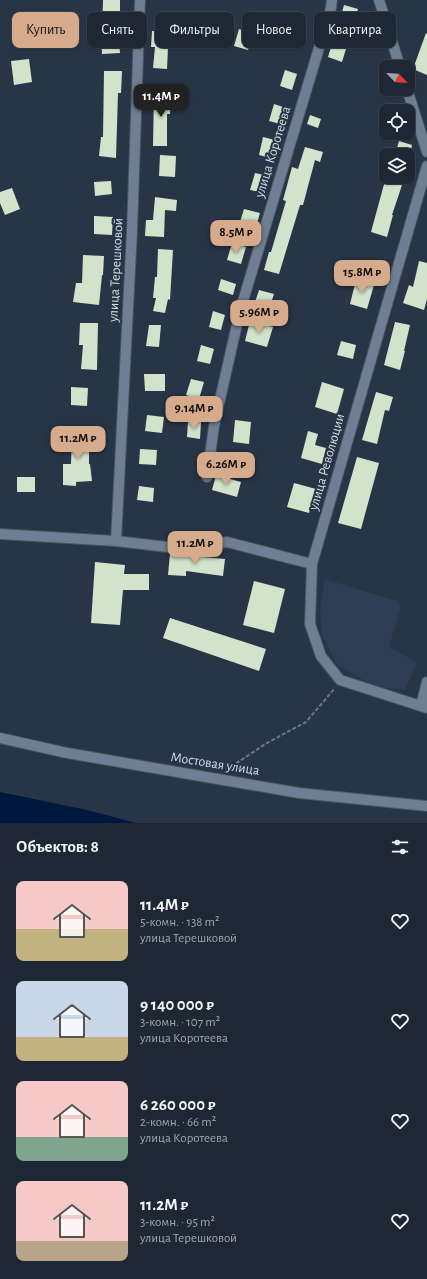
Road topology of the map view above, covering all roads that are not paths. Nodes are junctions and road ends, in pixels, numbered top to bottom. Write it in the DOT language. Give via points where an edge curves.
graph roads {
  1 [pos="140,0"];
  2 [pos="332,0"];
  3 [pos="379,0"];
  4 [pos="398,60"];
  5 [pos="409,96"];
  6 [pos="427,152"];
  7 [pos="427,166"];
  8 [pos="207,477"];
  9 [pos="0,534"];
  10 [pos="116,541"];
  11 [pos="312,564"];
  12 [pos="427,682"];
  13 [pos="424,707"];
  14 [pos="0,738"];
  15 [pos="427,806"];
  1 -- 10 [label="street, улица Терешковой" via="132,231"];
  2 -- 8 [label="street, улица Коротеева" via="240,311 214,426"];
  3 -- 4 [label="street"];
  5 -- 6 [label="street"];
  7 -- 11 [label="street, улица Революции"];
  9 -- 10 [label="street"];
  10 -- 11 [label="street" via="176,548 227,542"];
  11 -- 13 [label="street, улица Революции" via="310,624 321,656 340,680"];
  12 -- 13 [label="street"];
  14 -- 15 [label="street, Мостовая улица" via="67,753 299,793"];
}
